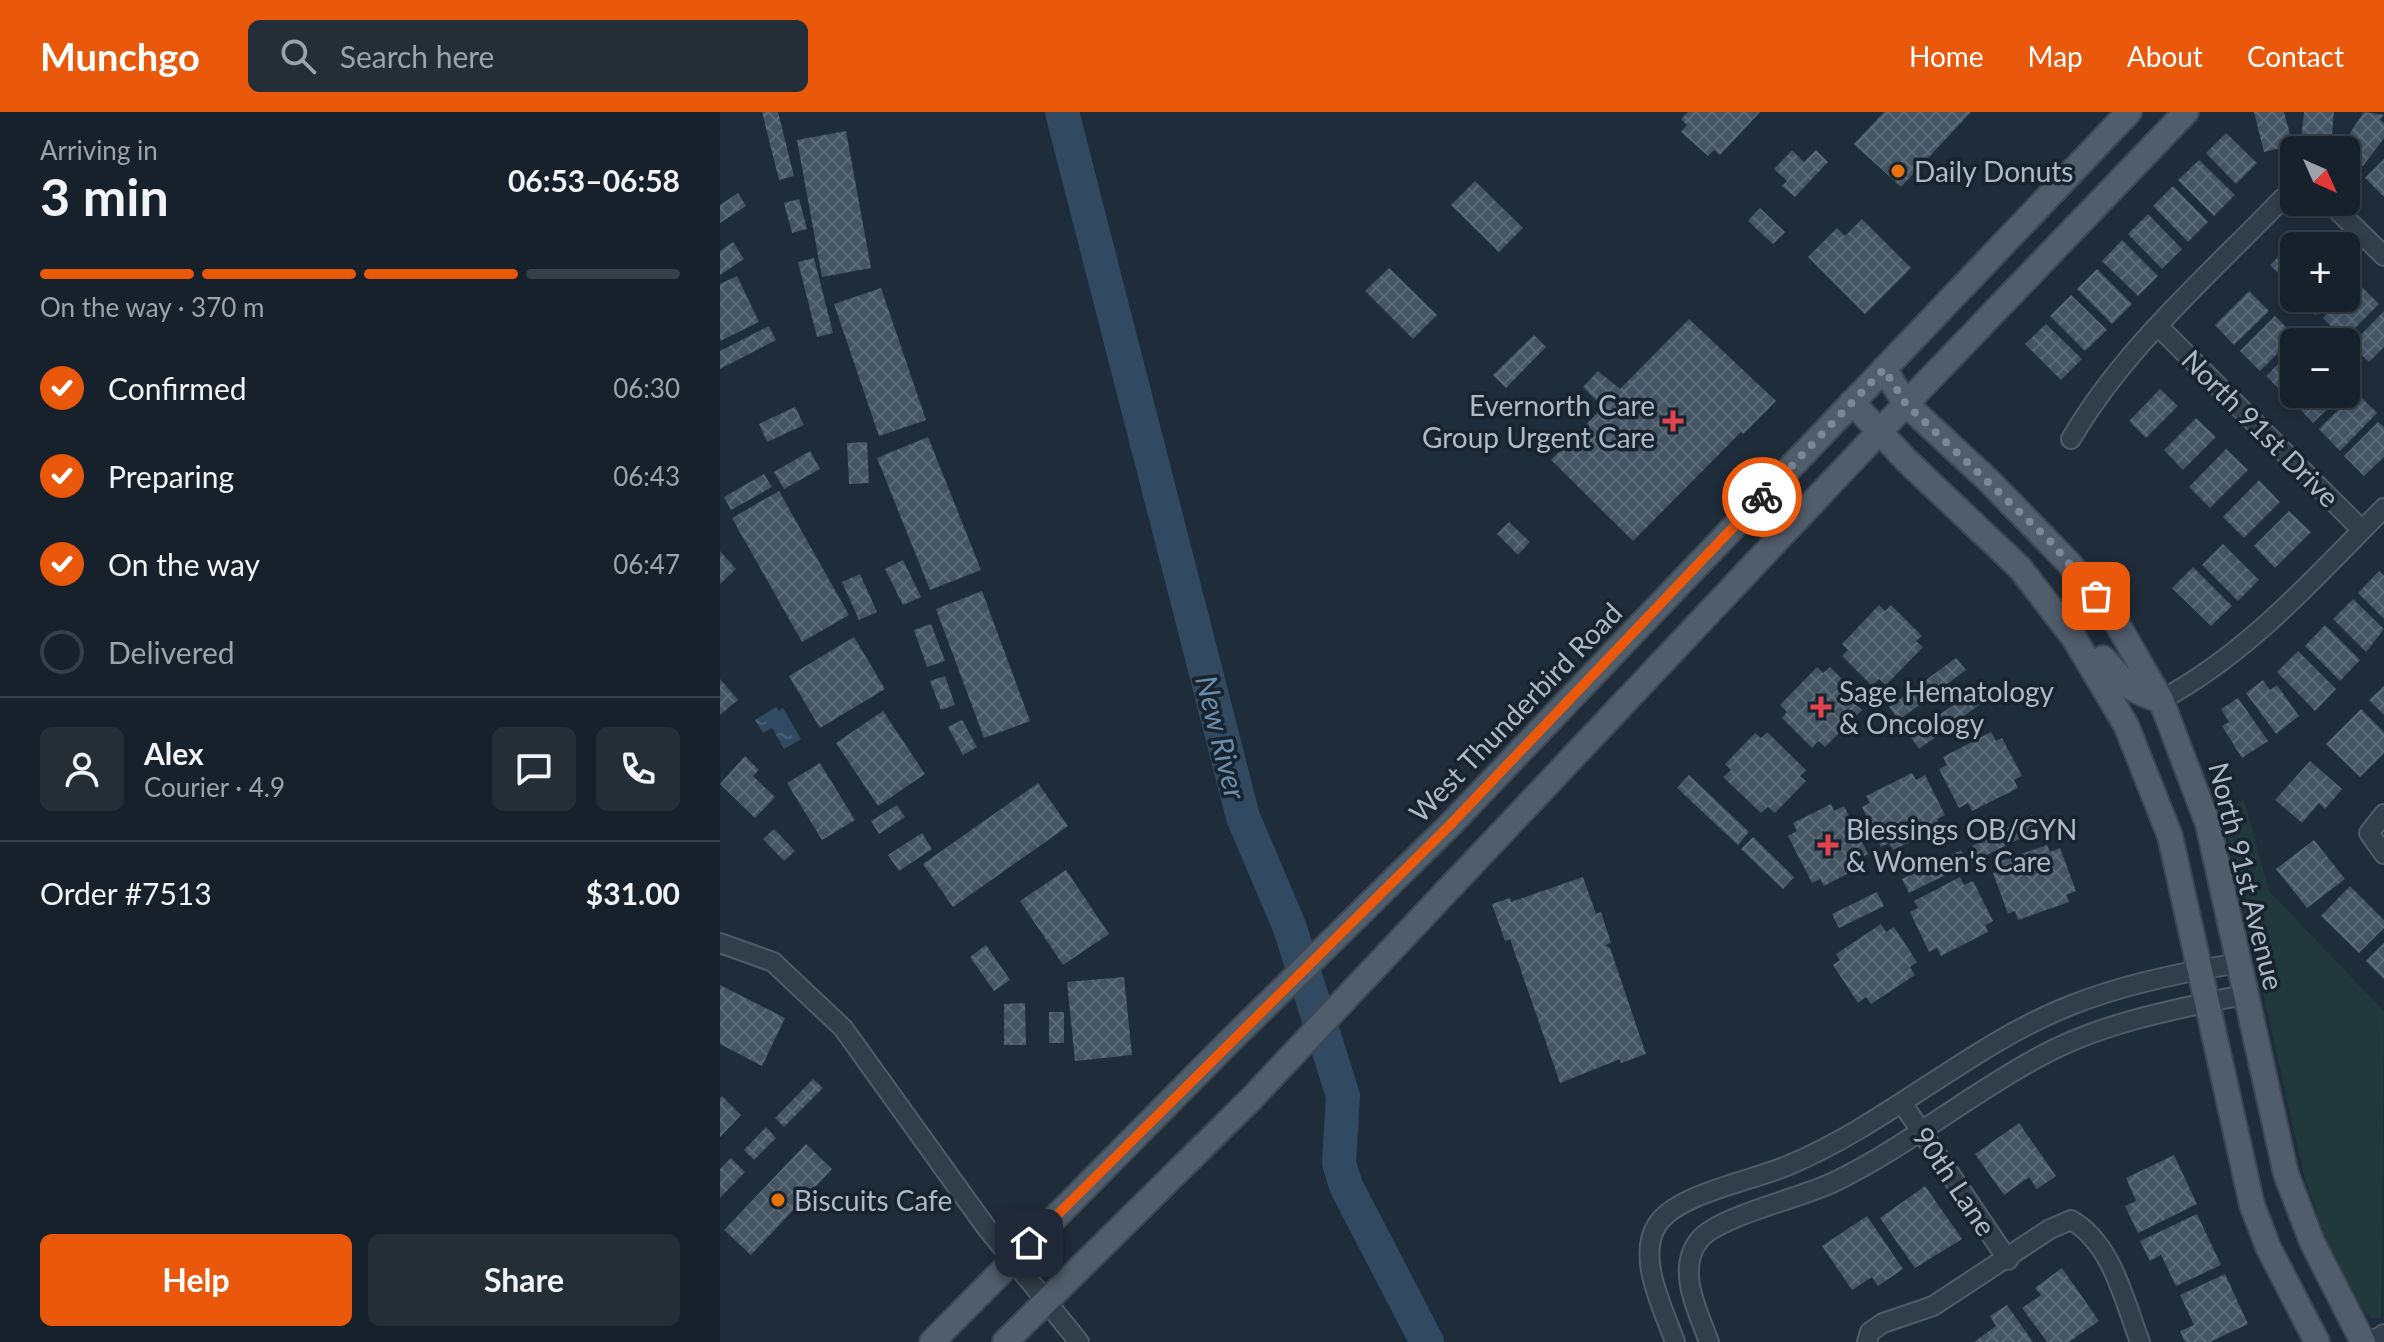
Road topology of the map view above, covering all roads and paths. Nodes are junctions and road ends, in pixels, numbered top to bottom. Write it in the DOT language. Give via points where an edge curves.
graph roads {
  1 [pos="2129,112"];
  2 [pos="2186,112"];
  3 [pos="2280,201"];
  4 [pos="2343,216"];
  5 [pos="2384,256"];
  6 [pos="2159,327"];
  7 [pos="1884,369"];
  8 [pos="1852,402"];
  9 [pos="1906,404"];
  10 [pos="1880,431"];
  11 [pos="2071,439"];
  12 [pos="2384,508"];
  13 [pos="2362,530"];
  14 [pos="2074,638"];
  15 [pos="2161,700"];
  16 [pos="2384,814"];
  17 [pos="2384,854"];
  18 [pos="720,943"];
  19 [pos="2240,963"];
  20 [pos="2199,969"];
  21 [pos="2247,994"];
  22 [pos="2206,1003"];
  23 [pos="1902,1103"];
  24 [pos="1920,1130"];
  25 [pos="1012,1260"];
  26 [pos="2008,1260"];
  27 [pos="1044,1302"];
  28 [pos="2384,1334"];
  29 [pos="1868,1337"];
  30 [pos="932,1342"];
  31 [pos="1005,1342"];
  32 [pos="1079,1342"];
  33 [pos="1675,1342"];
  34 [pos="1709,1342"];
  35 [pos="2140,1342"];
  36 [pos="2317,1342"];
  37 [pos="2363,1342"];
  38 [pos="2371,1342"];
  1 -- 7 [label="main road, West Thunderbird Road"];
  2 -- 9 [label="main road"];
  3 -- 6 [label="street"];
  4 -- 5 [label="street"];
  6 -- 11 [label="street" via="2092,404"];
  6 -- 13 [label="street, North 91st Drive"];
  7 -- 8 [label="main road, West Thunderbird Road"];
  7 -- 9 [label="main road, North 91st Avenue"];
  8 -- 10 [label="main road"];
  8 -- 25 [label="main road, West Thunderbird Road" via="1413,861"];
  9 -- 10 [label="main road"];
  9 -- 15 [label="main road, North 91st Avenue" via="2051,542 2111,613"];
  10 -- 14 [label="main road" via="2020,568"];
  10 -- 27 [label="main road" via="1251,1099"];
  12 -- 13 [label="street"];
  13 -- 15 [label="street" via="2248,643"];
  14 -- 15 [label="main road" via="2105,660 2120,681"];
  14 -- 20 [label="main road" via="2108,691 2147,773 2170,836"];
  15 -- 19 [label="main road, North 91st Avenue" via="2208,824"];
  16 -- 17 [label="street" via="2369,833"];
  18 -- 25 [label="street" via="773,962 843,1028"];
  19 -- 20 [label="street"];
  19 -- 21 [label="main road, North 91st Avenue"];
  20 -- 22 [label="main road"];
  20 -- 23 [label="street" via="2109,992 2047,1016"];
  21 -- 22 [label="street"];
  21 -- 37 [label="main road, North 91st Avenue" via="2286,1174 2312,1242"];
  22 -- 24 [label="street" via="2121,1023 2049,1052"];
  22 -- 36 [label="main road" via="2252,1205"];
  23 -- 24 [label="street, 90th Lane"];
  23 -- 33 [label="street" via="1788,1166 1687,1202 1658,1224 1651,1262"];
  24 -- 26 [label="street, 90th Lane"];
  24 -- 34 [label="street" via="1837,1181 1717,1225 1699,1240 1690,1257 1688,1280"];
  25 -- 27 [label="street"];
  25 -- 30 [label="main road, West Thunderbird Road"];
  26 -- 29 [label="street" via="1933,1306 1883,1323"];
  26 -- 35 [label="street" via="2071,1220 2091,1231"];
  27 -- 31 [label="main road"];
  27 -- 32 [label="street"];
  28 -- 38 [label="street"];
}
